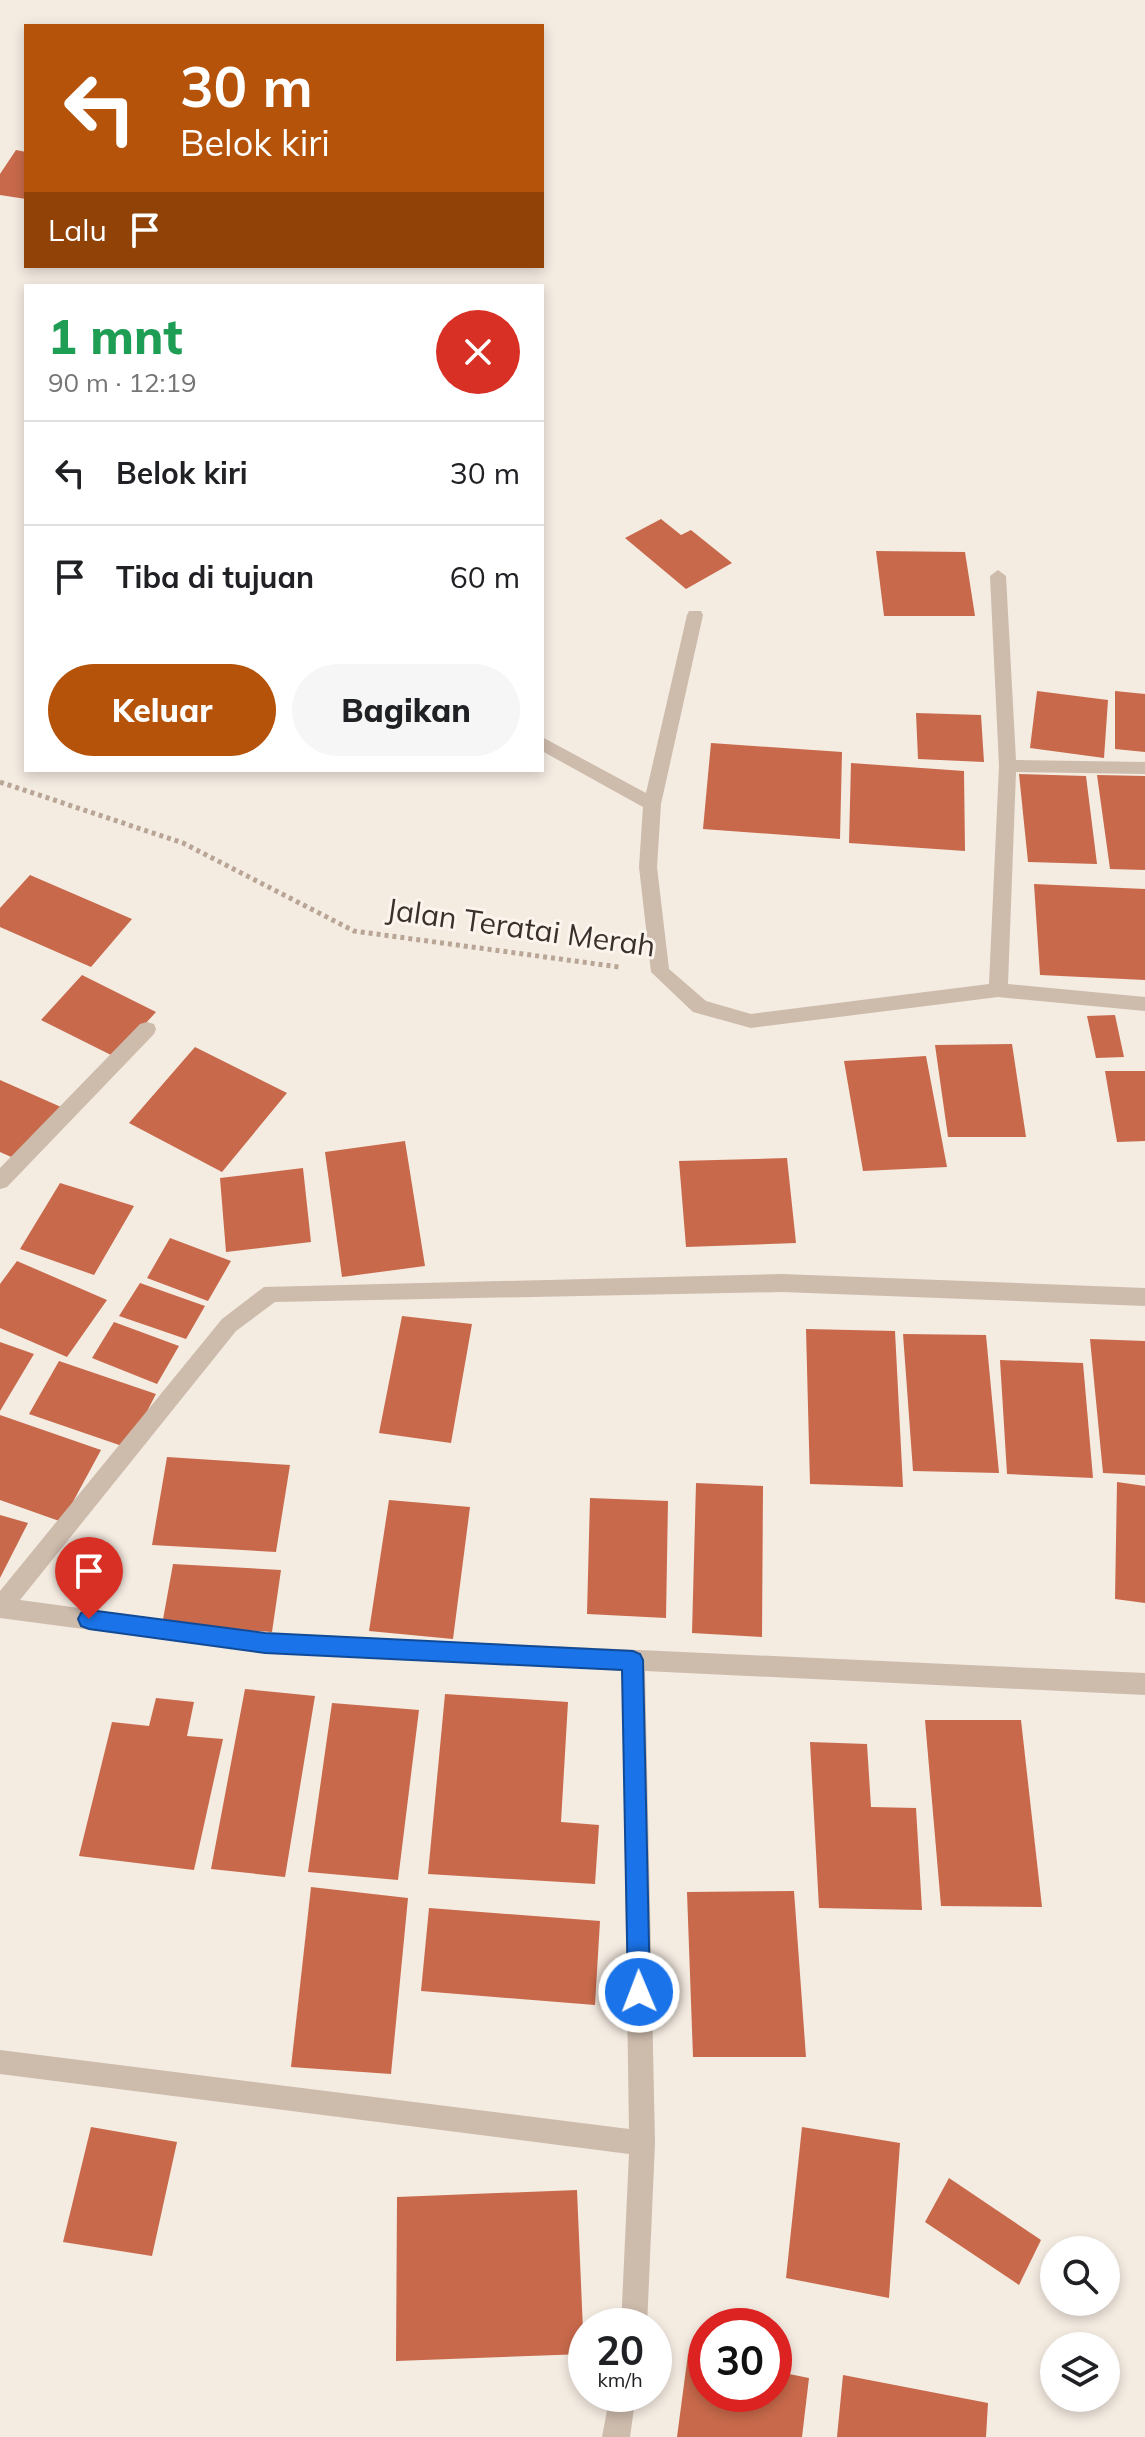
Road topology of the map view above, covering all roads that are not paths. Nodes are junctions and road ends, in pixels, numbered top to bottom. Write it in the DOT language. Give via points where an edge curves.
graph roads {
  1 [pos="998,576"];
  2 [pos="695,615"];
  3 [pos="544,744"];
  4 [pos="1008,766"];
  5 [pos="1145,768"];
  6 [pos="652,804"];
  7 [pos="998,990"];
  8 [pos="1145,1004"];
  9 [pos="147,1029"];
  10 [pos="0,1181"];
  11 [pos="1145,1297"];
  12 [pos="633,1660"];
  13 [pos="1145,1684"];
  14 [pos="0,2062"];
  15 [pos="642,2143"];
  16 [pos="635,2308"];
  17 [pos="620,2412"];
  18 [pos="616,2437"];
  1 -- 4 [label="street"];
  2 -- 6 [label="street"];
  3 -- 6 [label="street"];
  4 -- 5 [label="street"];
  4 -- 7 [label="street"];
  6 -- 7 [label="street, Jalan Teratai Merah" via="648,867 660,972 700,1007 751,1021"];
  7 -- 8 [label="street, Jalan Teratai Merah"];
  9 -- 10 [label="street"];
  11 -- 12 [label="street" via="782,1283 271,1293 229,1325 0,1608 265,1643"];
  12 -- 13 [label="street"];
  12 -- 15 [label="street"];
  14 -- 15 [label="street"];
  15 -- 16 [label="street"];
  17 -- 18 [label="street"];
}
